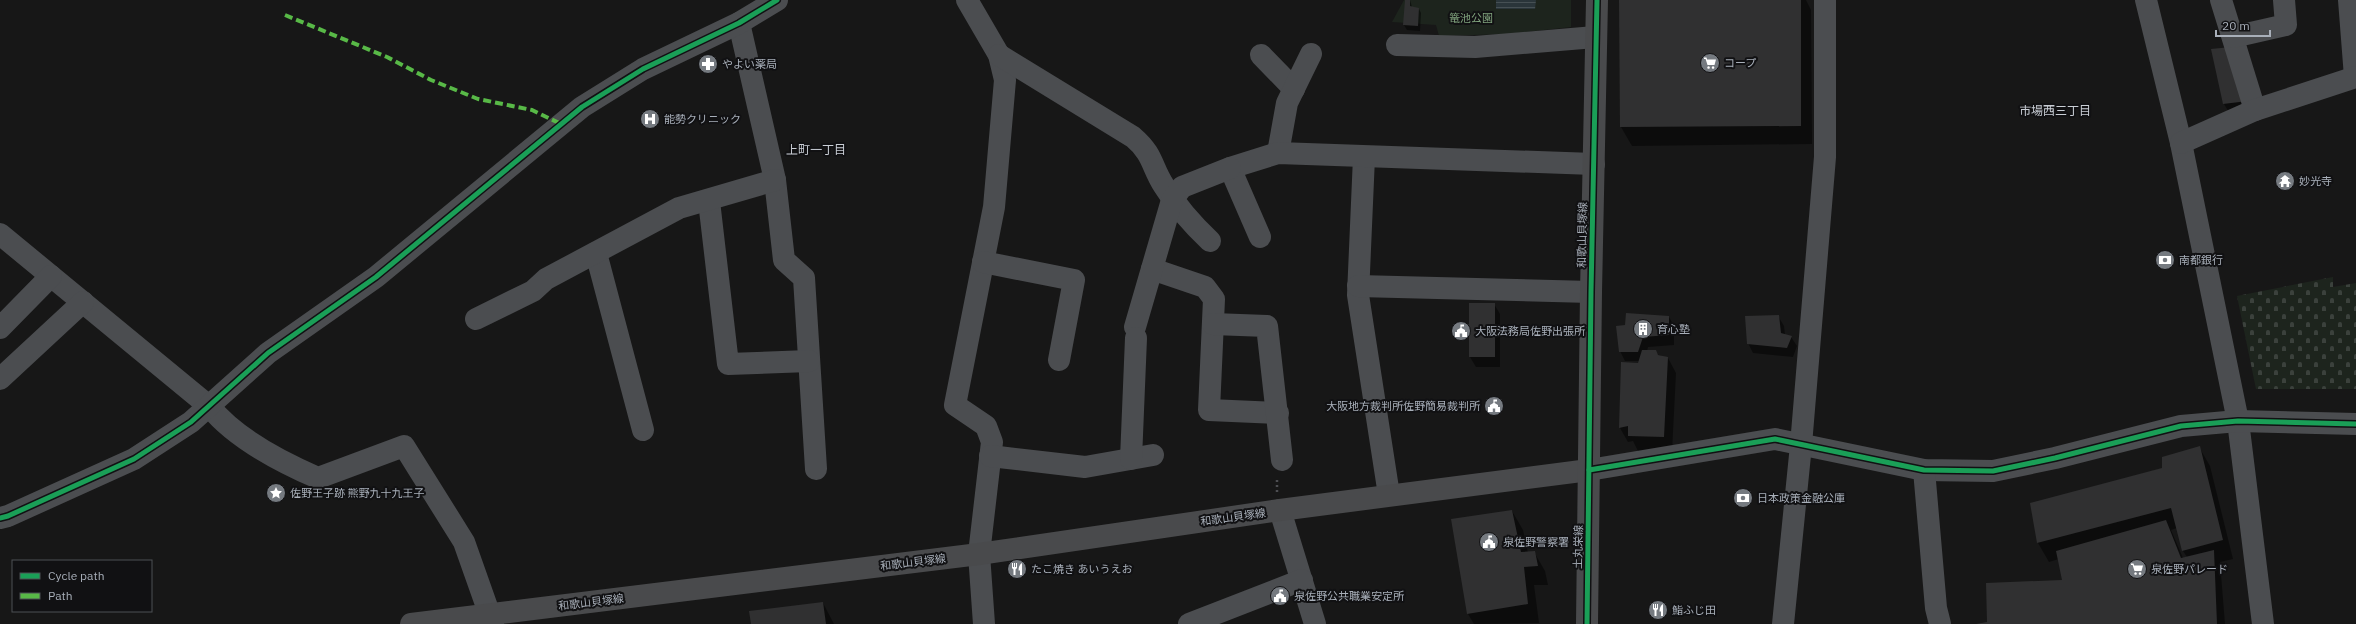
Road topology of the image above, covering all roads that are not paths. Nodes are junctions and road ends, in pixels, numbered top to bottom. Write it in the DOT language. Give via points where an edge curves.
graph roads {
  1 [pos="777,0"];
  2 [pos="967,0"];
  3 [pos="1597,0"];
  4 [pos="1826,0"];
  5 [pos="2146,0"];
  6 [pos="2221,0"];
  7 [pos="2284,0"];
  8 [pos="2349,0"];
  9 [pos="740,22"];
  10 [pos="1595,37"];
  11 [pos="2233,37"];
  12 [pos="1397,45"];
  13 [pos="1310,54"];
  14 [pos="999,55"];
  15 [pos="1261,55"];
  16 [pos="2356,77"];
  17 [pos="1294,89"];
  18 [pos="2255,110"];
  19 [pos="2181,143"];
  20 [pos="1278,152"];
  21 [pos="1364,157"];
  22 [pos="1594,164"];
  23 [pos="1230,168"];
  24 [pos="776,180"];
  25 [pos="1172,200"];
  26 [pos="709,201"];
  27 [pos="0,234"];
  28 [pos="1260,237"];
  29 [pos="1210,241"];
  30 [pos="596,253"];
  31 [pos="983,262"];
  32 [pos="1152,269"];
  33 [pos="51,276"];
  34 [pos="1358,286"];
  35 [pos="1591,292"];
  36 [pos="83,302"];
  37 [pos="476,319"];
  38 [pos="1213,324"];
  39 [pos="0,328"];
  40 [pos="1059,360"];
  41 [pos="809,361"];
  42 [pos="0,379"];
  43 [pos="210,407"];
  44 [pos="1278,413"];
  45 [pos="2238,421"];
  46 [pos="2356,424"];
  47 [pos="643,430"];
  48 [pos="1801,445"];
  49 [pos="1153,455"];
  50 [pos="990,456"];
  51 [pos="1131,459"];
  52 [pos="1282,460"];
  53 [pos="816,470"];
  54 [pos="1589,470"];
  55 [pos="1924,470"];
  56 [pos="1389,495"];
  57 [pos="1280,510"];
  58 [pos="0,518"];
  59 [pos="980,554"];
  60 [pos="1302,580"];
  61 [pos="492,619"];
  62 [pos="412,624"];
  63 [pos="984,624"];
  64 [pos="1189,624"];
  65 [pos="1315,624"];
  66 [pos="1587,624"];
  67 [pos="1783,624"];
  68 [pos="1940,624"];
  69 [pos="2263,624"];
  1 -- 9 [label="street"];
  2 -- 14 [label="street"];
  3 -- 10 [label="main road, 和歌山貝塚線"];
  4 -- 48 [label="street" via="1825,158"];
  5 -- 19 [label="street"];
  6 -- 11 [label="street"];
  7 -- 11 [label="street" via="2286,25"];
  8 -- 16 [label="street"];
  9 -- 24 [label="street"];
  9 -- 43 [label="street" via="643,69 582,107 376,277 268,353 219,395"];
  10 -- 12 [label="street" via="1475,47"];
  10 -- 22 [label="main road, 和歌山貝塚線"];
  11 -- 18 [label="street"];
  13 -- 17 [label="street"];
  14 -- 25 [label="street" via="1133,137 1146,148"];
  14 -- 31 [label="street" via="1005,80 994,207"];
  15 -- 17 [label="street"];
  16 -- 18 [label="street"];
  17 -- 20 [label="street" via="1287,103"];
  18 -- 19 [label="street"];
  19 -- 45 [label="street"];
  20 -- 21 [label="street"];
  20 -- 23 [label="street"];
  21 -- 22 [label="street"];
  21 -- 34 [label="street"];
  22 -- 35 [label="main road, 和歌山貝塚線"];
  23 -- 25 [label="street" via="1182,187"];
  23 -- 28 [label="street"];
  24 -- 26 [label="street"];
  24 -- 41 [label="street" via="784,260 804,278"];
  25 -- 29 [label="street"];
  25 -- 32 [label="street"];
  26 -- 30 [label="street" via="679,208"];
  26 -- 41 [label="street" via="728,364"];
  27 -- 33 [label="street"];
  30 -- 37 [label="street" via="546,279 533,291"];
  30 -- 47 [label="street"];
  31 -- 40 [label="street" via="1074,280"];
  31 -- 50 [label="street" via="955,406 986,426 992,442"];
  32 -- 38 [label="street" via="1205,287 1214,299"];
  32 -- 51 [label="street" via="1135,332"];
  33 -- 36 [label="street"];
  33 -- 39 [label="street"];
  34 -- 35 [label="street"];
  34 -- 56 [label="street"];
  35 -- 54 [label="main road, 和歌山貝塚線"];
  36 -- 42 [label="street"];
  36 -- 43 [label="street"];
  38 -- 44 [label="street" via="1267,326"];
  38 -- 44 [label="street" via="1208,410"];
  41 -- 53 [label="street"];
  43 -- 58 [label="street" via="134,459"];
  43 -- 61 [label="street" via="222,421 287,464 318,478 404,446 464,542"];
  44 -- 52 [label="street"];
  45 -- 46 [label="street"];
  45 -- 55 [label="street" via="2181,426 2056,458 1993,471"];
  45 -- 69 [label="street"];
  48 -- 54 [label="street" via="1775,439"];
  48 -- 55 [label="street"];
  48 -- 67 [label="street"];
  49 -- 51 [label="street"];
  50 -- 51 [label="street" via="1085,467"];
  50 -- 59 [label="street"];
  54 -- 56 [label="main road, 和歌山貝塚線"];
  54 -- 66 [label="main road, 土丸栄線"];
  55 -- 68 [label="street" via="1936,608"];
  56 -- 57 [label="main road, 和歌山貝塚線"];
  57 -- 59 [label="main road, 和歌山貝塚線"];
  57 -- 60 [label="street"];
  59 -- 61 [label="main road, 和歌山貝塚線"];
  59 -- 63 [label="street"];
  60 -- 64 [label="street"];
  60 -- 65 [label="street"];
  61 -- 62 [label="main road, 和歌山貝塚線"];
}
